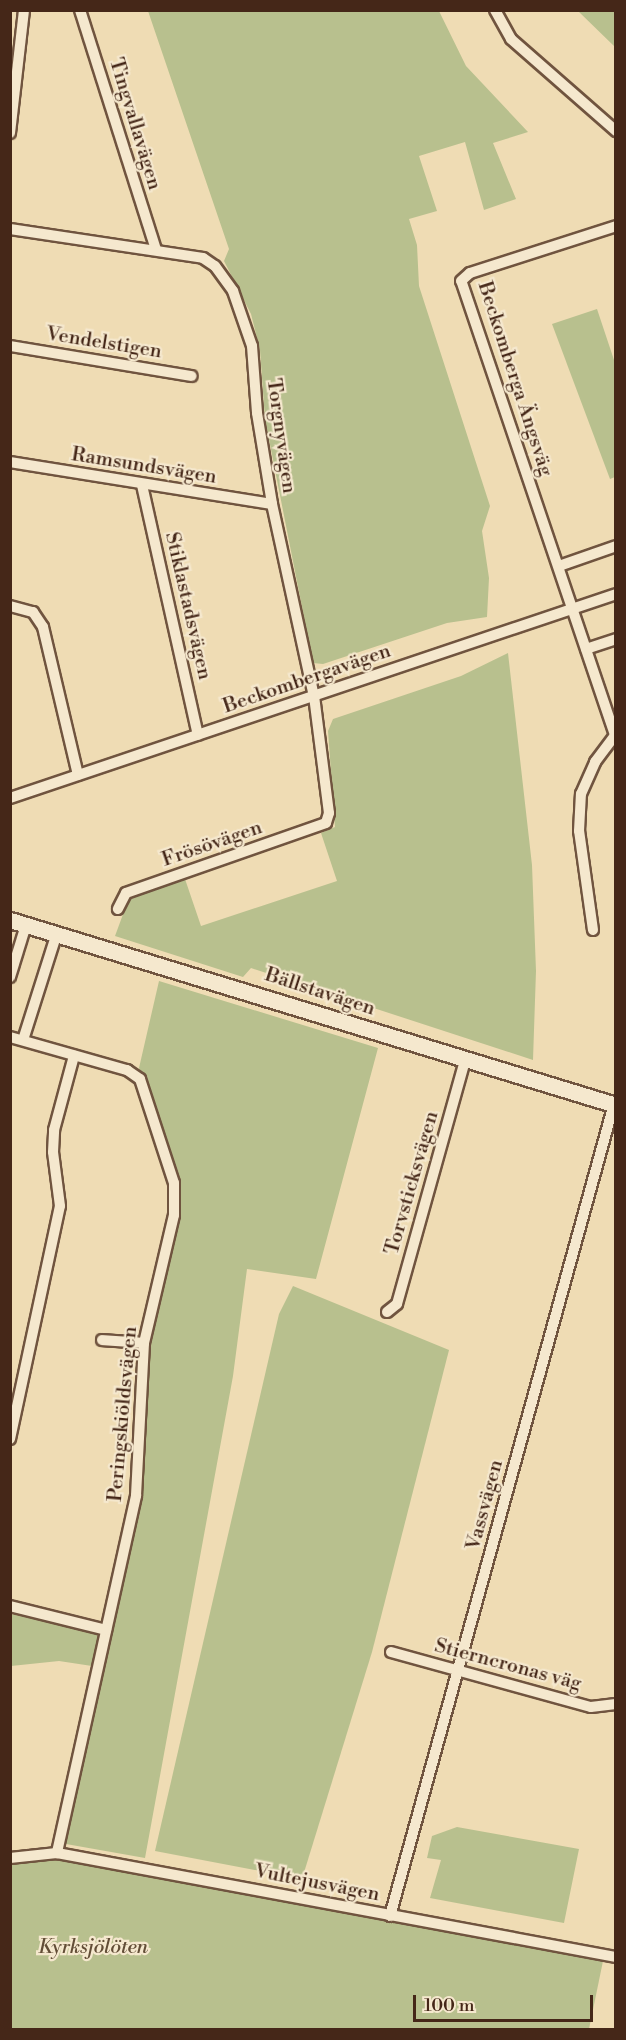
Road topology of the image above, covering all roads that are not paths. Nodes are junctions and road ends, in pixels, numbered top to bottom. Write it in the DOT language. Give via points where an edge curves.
graph roads {
  1 [pos="24,10"];
  2 [pos="80,10"];
  3 [pos="495,10"];
  4 [pos="15,35"];
  5 [pos="615,131"];
  6 [pos="10,133"];
  7 [pos="615,226"];
  8 [pos="10,229"];
  9 [pos="156,249"];
  10 [pos="10,346"];
  11 [pos="192,376"];
  12 [pos="10,462"];
  13 [pos="142,484"];
  14 [pos="272,504"];
  15 [pos="615,546"];
  16 [pos="559,566"];
  17 [pos="615,594"];
  18 [pos="10,606"];
  19 [pos="573,608"];
  20 [pos="615,639"];
  21 [pos="586,649"];
  22 [pos="314,696"];
  23 [pos="198,735"];
  24 [pos="78,775"];
  25 [pos="10,798"];
  26 [pos="326,823"];
  27 [pos="118,909"];
  28 [pos="10,920"];
  29 [pos="26,925"];
  30 [pos="593,930"];
  31 [pos="57,933"];
  32 [pos="10,977"];
  33 [pos="10,1037"];
  34 [pos="23,1040"];
  35 [pos="74,1056"];
  36 [pos="465,1060"];
  37 [pos="614,1105"];
  38 [pos="387,1312"];
  39 [pos="102,1340"];
  40 [pos="144,1343"];
  41 [pos="10,1439"];
  42 [pos="10,1606"];
  43 [pos="106,1630"];
  44 [pos="391,1652"];
  45 [pos="460,1670"];
  46 [pos="615,1704"];
  47 [pos="57,1853"];
  48 [pos="10,1858"];
  49 [pos="390,1916"];
  50 [pos="615,1957"];
  1 -- 4 [label="street"];
  2 -- 9 [label="street, Tingvallavägen"];
  3 -- 5 [label="street" via="511,39"];
  4 -- 6 [label="street"];
  7 -- 16 [label="street, Beckomberga Ängsväg" via="470,273 461,281"];
  8 -- 9 [label="street, Torgnyvägen"];
  9 -- 14 [label="street, Torgnyvägen" via="203,258 215,266 233,291 252,346 256,413"];
  10 -- 11 [label="street, Vendelstigen"];
  12 -- 13 [label="street, Ramsundsvägen"];
  13 -- 14 [label="street, Ramsundsvägen"];
  13 -- 23 [label="street, Stiklastadsvägen"];
  14 -- 22 [label="street, Torgnyvägen"];
  15 -- 16 [label="street"];
  16 -- 19 [label="street, Beckomberga Ängsväg"];
  17 -- 19 [label="street, Beckombergavägen"];
  18 -- 24 [label="street" via="33,612 43,627"];
  19 -- 21 [label="street, Beckomberga Ängsväg"];
  19 -- 22 [label="street, Beckombergavägen"];
  20 -- 21 [label="street"];
  21 -- 30 [label="street, Beckomberga Ängsväg" via="615,735 595,762 581,794 579,831"];
  22 -- 23 [label="street, Beckombergavägen"];
  22 -- 26 [label="street, Torgnyvägen" via="329,813"];
  23 -- 24 [label="street, Beckombergavägen"];
  24 -- 25 [label="street, Beckombergavägen"];
  26 -- 27 [label="street, Frösövägen" via="126,893"];
  28 -- 29 [label="street, Bällstavägen"];
  29 -- 31 [label="street, Bällstavägen"];
  29 -- 32 [label="street"];
  31 -- 34 [label="street"];
  31 -- 36 [label="street, Bällstavägen"];
  33 -- 34 [label="street, Peringskiöldsvägen"];
  34 -- 35 [label="street, Peringskiöldsvägen"];
  35 -- 40 [label="street, Peringskiöldsvägen" via="127,1070 140,1079 174,1183 174,1215"];
  35 -- 41 [label="street" via="54,1130 52,1152 60,1206"];
  36 -- 37 [label="street, Bällstavägen"];
  36 -- 38 [label="street, Torvsticksvägen" via="397,1304"];
  37 -- 45 [label="street, Vassvägen"];
  39 -- 40 [label="street"];
  40 -- 43 [label="street, Peringskiöldsvägen" via="136,1496"];
  42 -- 43 [label="street"];
  43 -- 47 [label="street, Peringskiöldsvägen"];
  44 -- 45 [label="street, Stierncronas väg"];
  45 -- 46 [label="street, Stierncronas väg" via="591,1707"];
  45 -- 49 [label="street, Vassvägen"];
  47 -- 48 [label="street, Vultejusvägen"];
  47 -- 49 [label="street, Vultejusvägen"];
  49 -- 50 [label="street, Vultejusvägen"];
}
